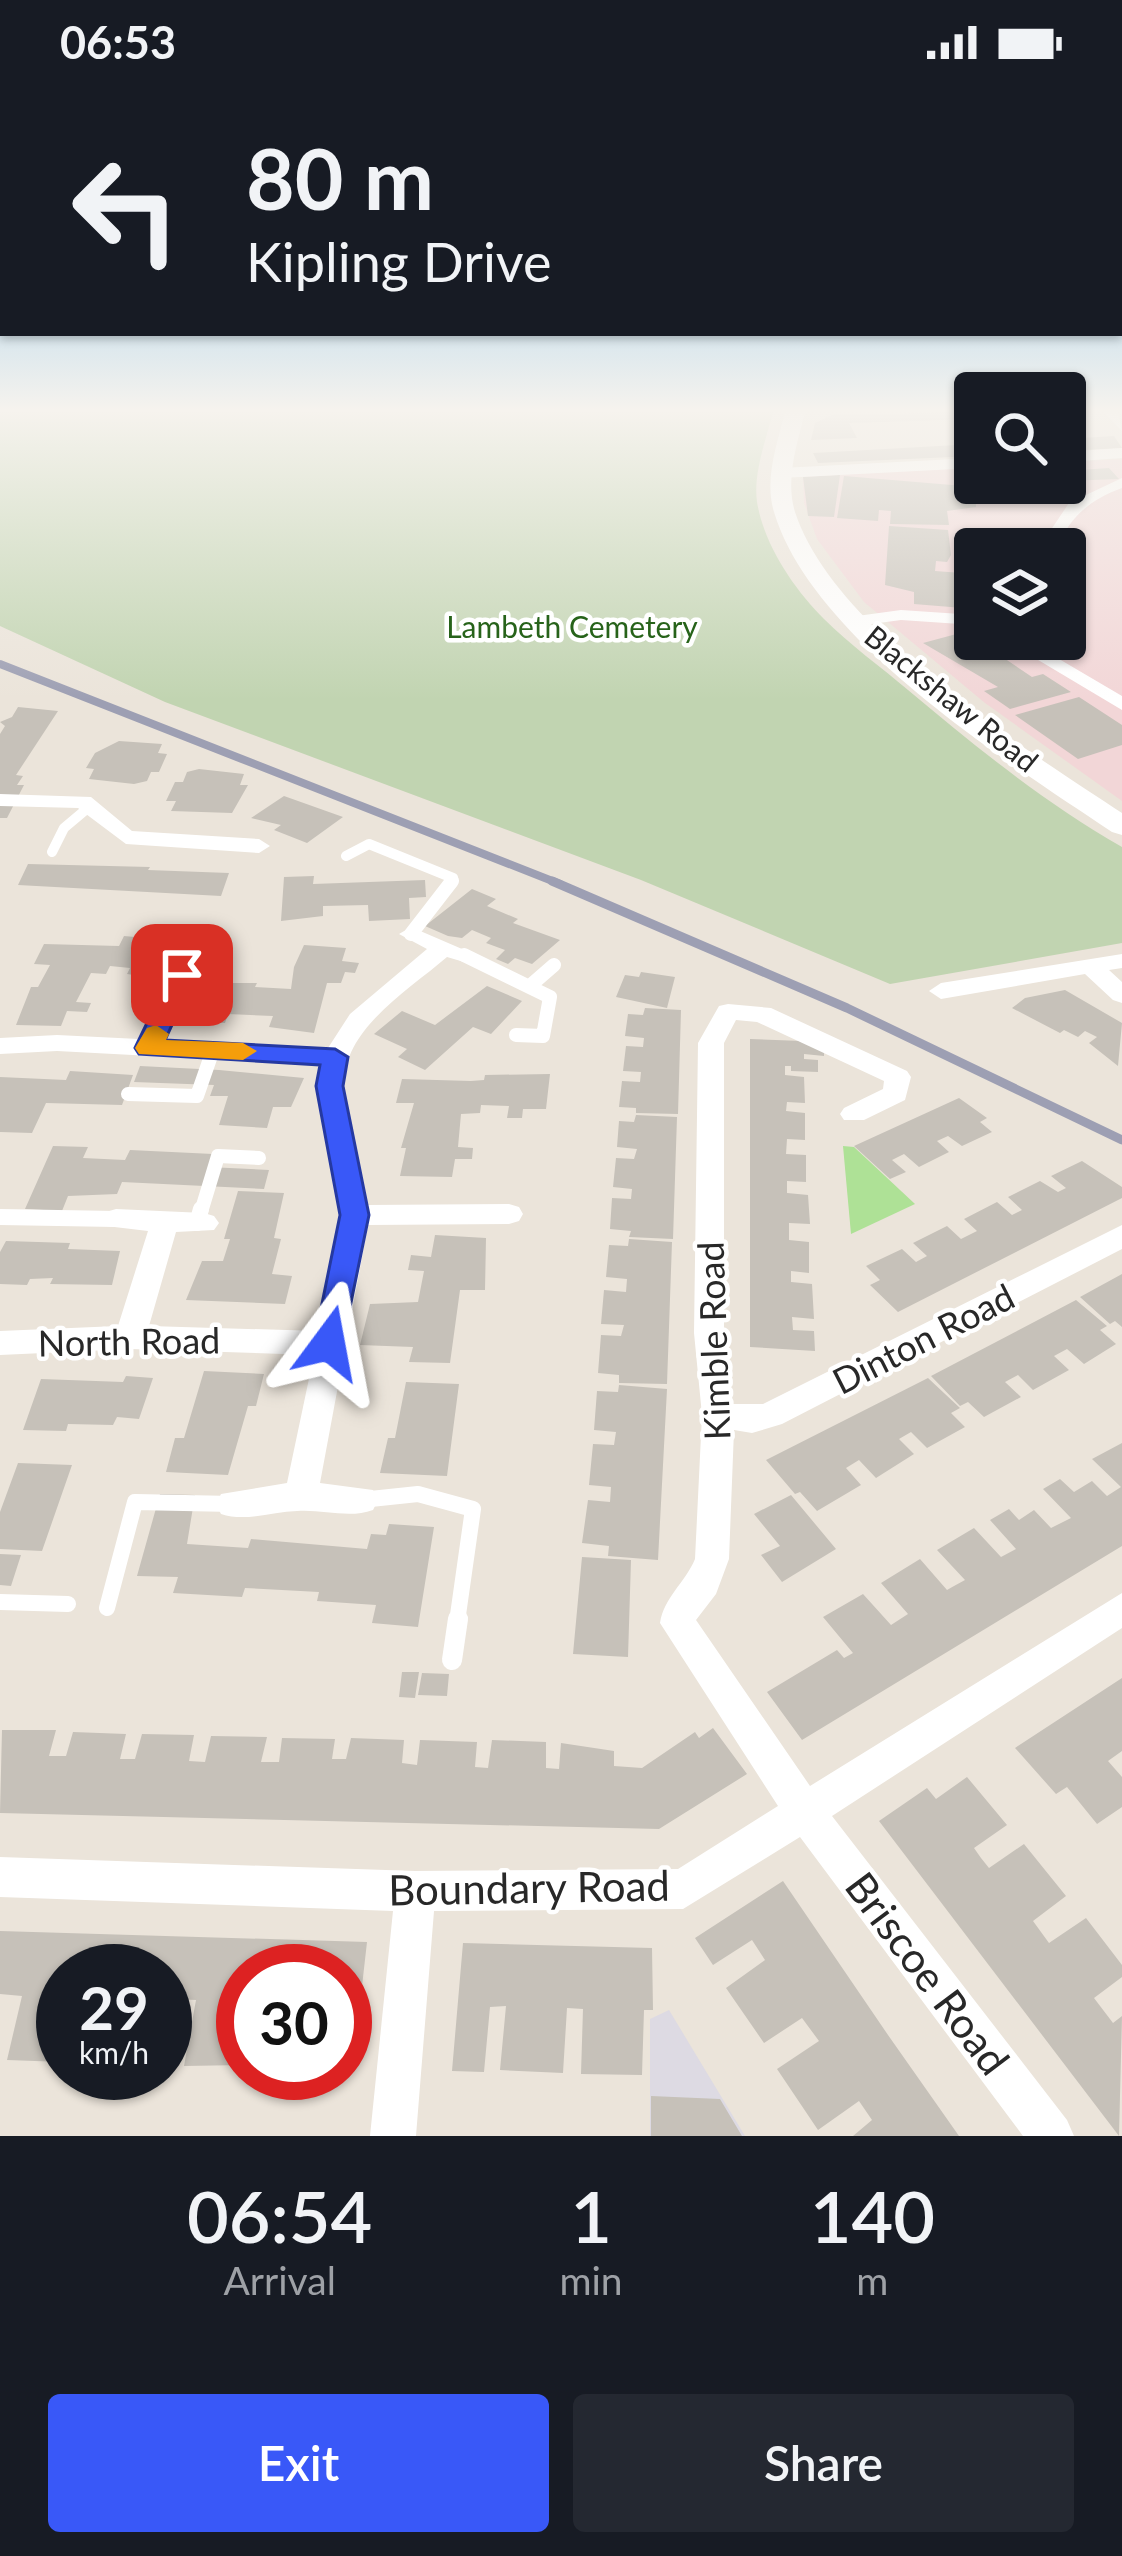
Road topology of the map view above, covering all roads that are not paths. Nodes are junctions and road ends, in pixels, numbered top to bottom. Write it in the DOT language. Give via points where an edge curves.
graph roads {
  1 [pos="783,508"];
  2 [pos="954,619"];
  3 [pos="857,621"];
  4 [pos="1048,660"];
  5 [pos="1122,704"];
  6 [pos="0,800"];
  7 [pos="89,807"];
  8 [pos="1122,826"];
  9 [pos="260,846"];
  10 [pos="52,852"];
  11 [pos="346,856"];
  12 [pos="411,934"];
  13 [pos="454,951"];
  14 [pos="1122,961"];
  15 [pos="554,965"];
  16 [pos="1090,966"];
  17 [pos="182,975"];
  18 [pos="531,985"];
  19 [pos="940,991"];
  20 [pos="1122,995"];
  21 [pos="517,1035"];
  22 [pos="0,1046"];
  23 [pos="148,1048"];
  24 [pos="213,1050"];
  25 [pos="335,1057"];
  26 [pos="128,1094"];
  27 [pos="854,1114"];
  28 [pos="260,1158"];
  29 [pos="509,1214"];
  30 [pos="355,1215"];
  31 [pos="0,1217"];
  32 [pos="116,1219"];
  33 [pos="165,1222"];
  34 [pos="200,1223"];
  35 [pos="1122,1236"];
  36 [pos="130,1336"];
  37 [pos="0,1343"];
  38 [pos="329,1343"];
  39 [pos="718,1415"];
  40 [pos="301,1496"];
  41 [pos="362,1500"];
  42 [pos="233,1504"];
  43 [pos="0,1602"];
  44 [pos="68,1604"];
  45 [pos="107,1608"];
  46 [pos="1122,1609"];
  47 [pos="452,1660"];
  48 [pos="804,1811"];
  49 [pos="0,1877"];
  50 [pos="415,1891"];
  51 [pos="393,2136"];
  52 [pos="1051,2136"];
  1 -- 3 [label="street, Blackshaw Road" via="810,568"];
  2 -- 3 [label="street"];
  3 -- 8 [label="street, Blackshaw Road"];
  4 -- 5 [label="street"];
  6 -- 7 [label="street"];
  7 -- 9 [label="street" via="126,837"];
  7 -- 10 [label="lane"];
  11 -- 12 [label="lane" via="369,844 453,878 449,894"];
  12 -- 13 [label="street"];
  13 -- 18 [label="lane"];
  13 -- 25 [label="street" via="368,1011"];
  14 -- 16 [label="street"];
  15 -- 18 [label="lane"];
  16 -- 19 [label="street"];
  16 -- 20 [label="street"];
  17 -- 23 [label="street"];
  18 -- 21 [label="lane" via="550,997 543,1036"];
  22 -- 23 [label="street"];
  23 -- 24 [label="street"];
  24 -- 25 [label="street"];
  24 -- 26 [label="lane" via="197,1096"];
  25 -- 30 [label="street" via="330,1086"];
  27 -- 39 [label="street, Kimble Road" via="896,1094 898,1077 762,1014 728,1012 718,1024 711,1043 709,1311"];
  28 -- 34 [label="lane" via="218,1156"];
  29 -- 30 [label="street"];
  30 -- 38 [label="street"];
  31 -- 32 [label="lane"];
  32 -- 33 [label="street"];
  33 -- 34 [label="street"];
  33 -- 36 [label="street"];
  35 -- 39 [label="street, Dinton Road" via="771,1415"];
  36 -- 37 [label="street, North Road"];
  36 -- 38 [label="street, North Road"];
  38 -- 40 [label="street"];
  39 -- 48 [label="street, Kimble Road" via="712,1559 678,1623"];
  40 -- 41 [label="street"];
  40 -- 42 [label="street"];
  41 -- 47 [label="lane" via="375,1494 473,1509"];
  42 -- 45 [label="lane" via="135,1502"];
  43 -- 44 [label="lane"];
  46 -- 48 [label="street, Boundary Road"];
  48 -- 50 [label="street, Boundary Road" via="683,1889"];
  48 -- 52 [label="street, Briscoe Road"];
  49 -- 50 [label="street, Boundary Road"];
  50 -- 51 [label="street"];
}
